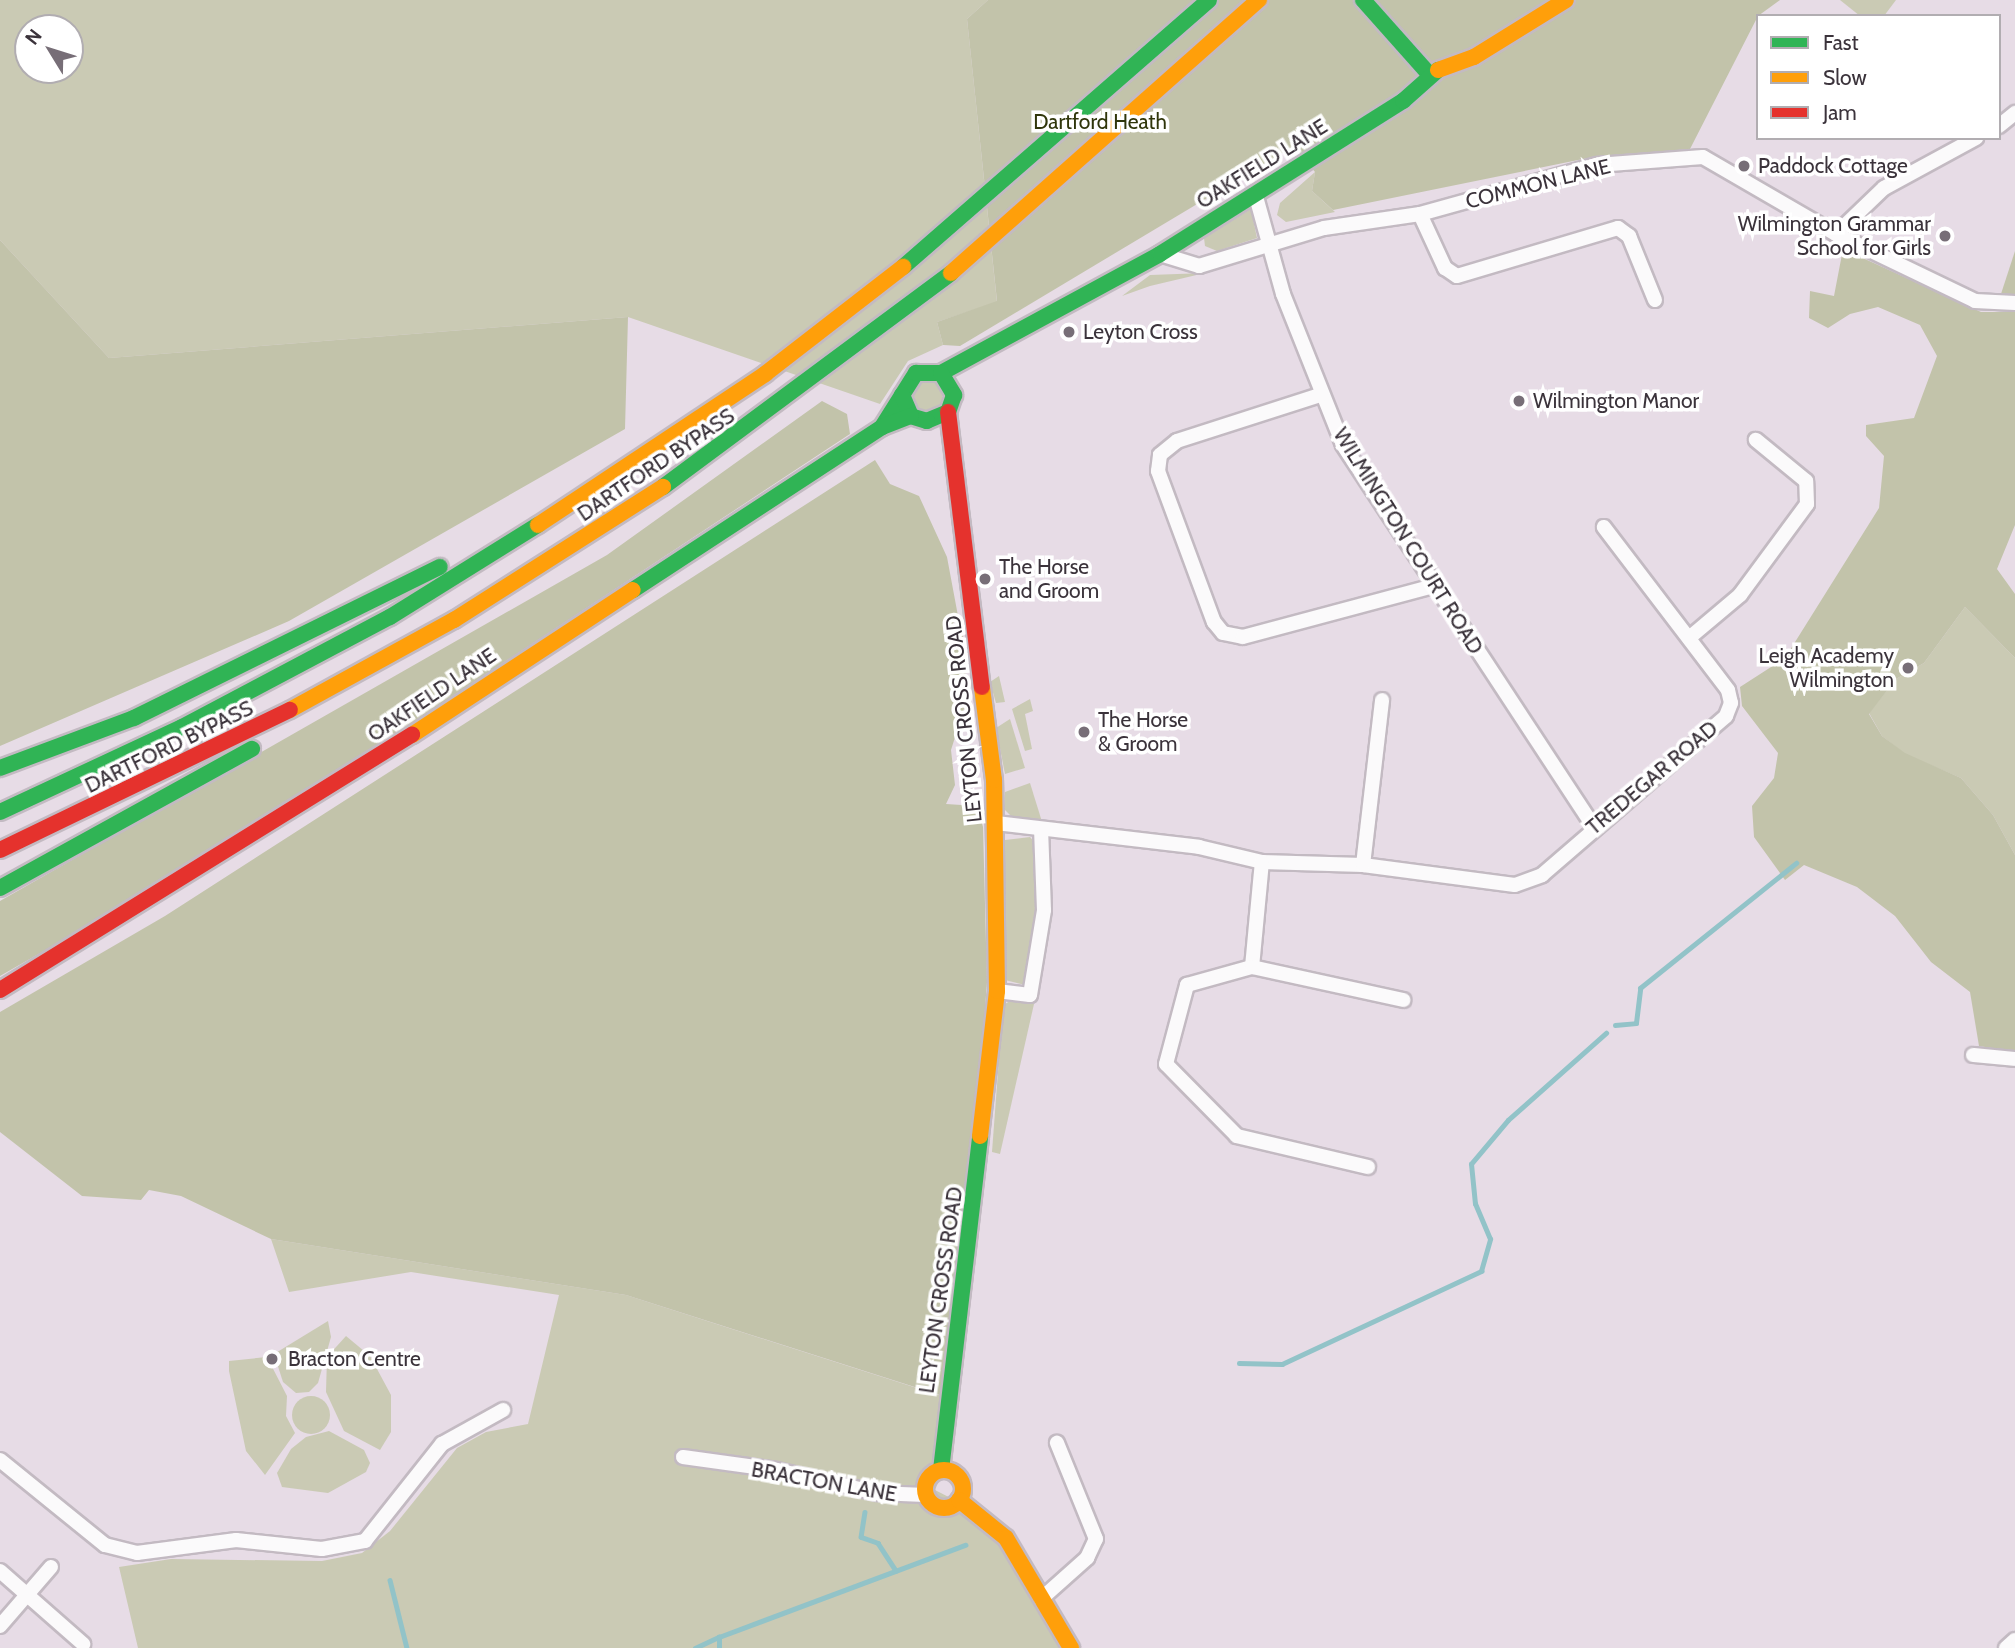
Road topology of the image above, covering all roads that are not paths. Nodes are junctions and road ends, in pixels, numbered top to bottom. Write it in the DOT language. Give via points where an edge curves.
graph roads {
  1 [pos="1209,0"];
  2 [pos="1259,0"];
  3 [pos="1363,0"];
  4 [pos="1566,0"];
  5 [pos="1428,73"];
  6 [pos="2015,113"];
  7 [pos="2001,124"];
  8 [pos="1972,140"];
  9 [pos="1255,193"];
  10 [pos="1420,214"];
  11 [pos="1836,234"];
  12 [pos="1270,245"];
  13 [pos="1160,254"];
  14 [pos="1655,300"];
  15 [pos="2015,303"];
  16 [pos="973,358"];
  17 [pos="941,373"];
  18 [pos="953,389"];
  19 [pos="902,395"];
  20 [pos="1320,395"];
  21 [pos="948,412"];
  22 [pos="919,419"];
  23 [pos="882,427"];
  24 [pos="1756,440"];
  25 [pos="952,445"];
  26 [pos="630,467"];
  27 [pos="1604,527"];
  28 [pos="1434,586"];
  29 [pos="454,620"];
  30 [pos="1689,638"];
  31 [pos="1382,700"];
  32 [pos="0,768"];
  33 [pos="0,812"];
  34 [pos="996,823"];
  35 [pos="1594,827"];
  36 [pos="1041,830"];
  37 [pos="0,850"];
  38 [pos="1262,862"];
  39 [pos="1363,865"];
  40 [pos="0,888"];
  41 [pos="1252,967"];
  42 [pos="0,990"];
  43 [pos="997,991"];
  44 [pos="1403,1000"];
  45 [pos="1973,1055"];
  46 [pos="2015,1059"];
  47 [pos="1368,1167"];
  48 [pos="503,1410"];
  49 [pos="1057,1443"];
  50 [pos="683,1457"];
  51 [pos="0,1460"];
  52 [pos="941,1470"];
  53 [pos="925,1495"];
  54 [pos="960,1500"];
  55 [pos="51,1567"];
  56 [pos="0,1571"];
  57 [pos="26,1595"];
  58 [pos="1041,1599"];
  59 [pos="0,1626"];
  60 [pos="2015,1640"];
  61 [pos="83,1644"];
  62 [pos="1071,1648"];
  63 [pos="2006,1648"];
  1 -- 26 [label="main road, DARTFORD BYPASS" via="947,233"];
  2 -- 29 [label="main road, DARTFORD BYPASS" via="989,245 823,374 652,496"];
  3 -- 5 [label="main road"];
  4 -- 5 [label="main road, OAKFIELD LANE" via="1474,57"];
  5 -- 9 [label="main road, OAKFIELD LANE" via="1403,101"];
  6 -- 7 [label="street"];
  8 -- 11 [label="street" via="1884,188"];
  9 -- 12 [label="street, WILMINGTON COURT ROAD"];
  9 -- 13 [label="main road, OAKFIELD LANE"];
  10 -- 11 [label="street, COMMON LANE" via="1597,165 1703,157"];
  10 -- 12 [label="street, COMMON LANE" via="1324,228"];
  10 -- 14 [label="street" via="1445,268 1457,276 1618,228 1629,236"];
  11 -- 15 [label="street, COMMON LANE" via="1975,301"];
  12 -- 13 [label="street, COMMON LANE" via="1199,266"];
  12 -- 20 [label="street, WILMINGTON COURT ROAD"];
  13 -- 16 [label="main road, OAKFIELD LANE"];
  16 -- 17 [label="main road, OAKFIELD LANE"];
  16 -- 18 [label="main road, OAKFIELD LANE"];
  17 -- 18 [label="main road"];
  17 -- 19 [label="main road, OAKFIELD LANE" via="916,373"];
  18 -- 21 [label="main road, OAKFIELD LANE"];
  19 -- 22 [label="main road"];
  19 -- 23 [label="main road, OAKFIELD LANE"];
  20 -- 28 [label="street, WILMINGTON COURT ROAD" via="1343,445"];
  20 -- 28 [label="street" via="1177,440 1160,455 1167,496 1219,630 1243,637"];
  21 -- 22 [label="main road, OAKFIELD LANE"];
  21 -- 25 [label="main road, LEYTON CROSS ROAD"];
  22 -- 23 [label="main road, OAKFIELD LANE"];
  22 -- 25 [label="main road"];
  23 -- 42 [label="main road, OAKFIELD LANE" via="343,780"];
  24 -- 30 [label="street" via="1806,481 1807,504 1740,595"];
  25 -- 34 [label="main road, LEYTON CROSS ROAD"];
  26 -- 32 [label="main road" via="330,626 134,718"];
  26 -- 33 [label="main road, DARTFORD BYPASS" via="390,617 182,727"];
  27 -- 30 [label="street, TREDEGAR ROAD"];
  28 -- 35 [label="street, WILMINGTON COURT ROAD"];
  29 -- 37 [label="main road, DARTFORD BYPASS" via="235,741"];
  29 -- 40 [label="main road" via="233,761"];
  30 -- 35 [label="street, TREDEGAR ROAD" via="1728,690 1726,716"];
  31 -- 39 [label="street"];
  34 -- 36 [label="street, TREDEGAR ROAD"];
  34 -- 43 [label="main road, LEYTON CROSS ROAD"];
  35 -- 39 [label="street, TREDEGAR ROAD" via="1542,875 1515,885"];
  36 -- 38 [label="street, TREDEGAR ROAD" via="1199,847"];
  36 -- 43 [label="street" via="1044,910 1030,995"];
  38 -- 39 [label="street, TREDEGAR ROAD"];
  38 -- 41 [label="street"];
  41 -- 44 [label="street"];
  41 -- 47 [label="street" via="1187,985 1166,1064 1237,1136"];
  43 -- 52 [label="main road, LEYTON CROSS ROAD"];
  45 -- 46 [label="street"];
  48 -- 51 [label="street" via="442,1444 365,1541 322,1549 236,1540 137,1553 105,1545"];
  49 -- 58 [label="street" via="1096,1539 1087,1558"];
  50 -- 53 [label="street, BRACTON LANE" via="777,1470 877,1493"];
  52 -- 53 [label="main road, LEYTON CROSS ROAD" via="928,1480"];
  52 -- 54 [label="main road" via="960,1479"];
  53 -- 54 [label="main road" via="941,1507"];
  54 -- 58 [label="main road" via="1006,1538"];
  55 -- 57 [label="street"];
  56 -- 57 [label="street"];
  57 -- 59 [label="street"];
  57 -- 61 [label="street"];
  58 -- 62 [label="main road"];
  60 -- 63 [label="street"];
}
